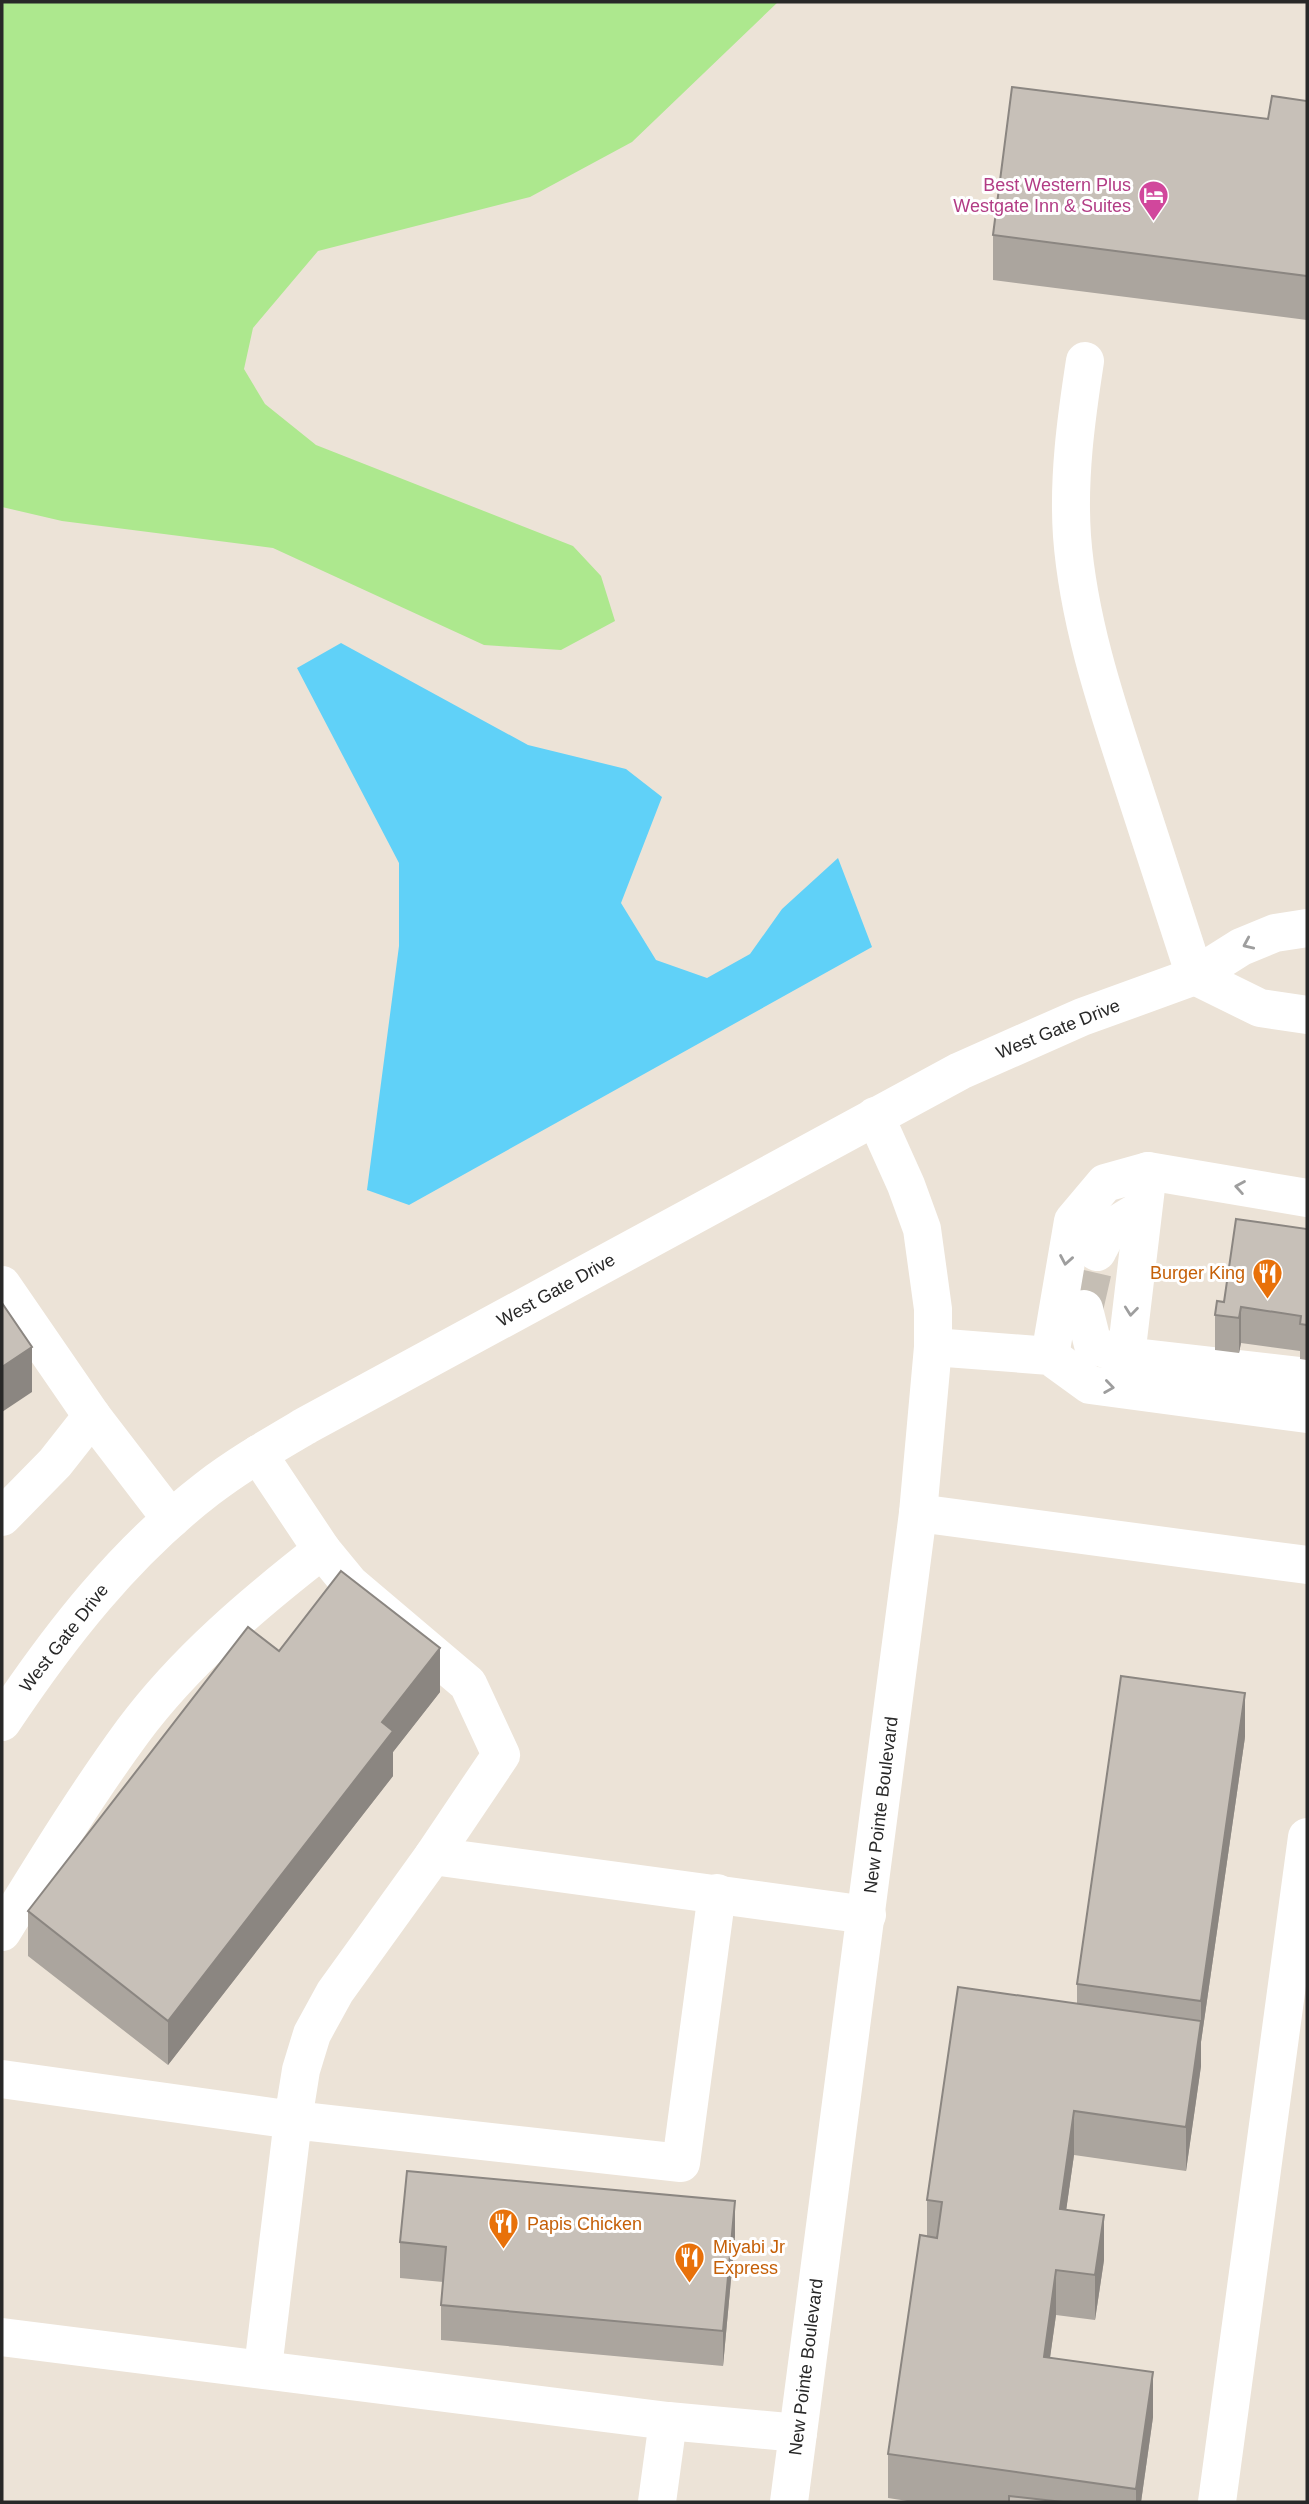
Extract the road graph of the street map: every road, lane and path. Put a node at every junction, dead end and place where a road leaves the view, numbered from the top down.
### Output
1 (1085, 361) dead end
2 (1307, 928) edge
3 (1195, 976) junction
4 (1307, 1015) edge
5 (875, 1116) junction
6 (1148, 1171) junction
7 (1307, 1198) edge
8 (1142, 1209) junction
9 (1097, 1252) tunnel mouth
10 (2, 1285) edge
11 (1084, 1309) tunnel mouth
12 (933, 1347) junction
13 (1050, 1356) junction
14 (1126, 1356) junction
15 (1307, 1377) edge
16 (1307, 1414) edge
17 (92, 1416) junction
18 (258, 1454) junction
19 (918, 1513) junction
20 (2, 1517) edge
21 (171, 1519) junction
22 (323, 1550) junction
23 (1307, 1565) edge
24 (2, 1722) edge
25 (1307, 1837) edge
26 (433, 1856) junction
27 (717, 1893) junction
28 (867, 1915) junction
29 (2, 1932) edge
30 (2, 2079) edge
31 (293, 2120) junction
32 (2, 2337) edge
33 (263, 2368) junction
34 (668, 2421) junction
35 (798, 2433) junction
36 (657, 2502) edge
37 (789, 2502) edge
38 (1217, 2502) edge

1 - 3 street
2 -> 3 street, West Gate Drive
3 - 4 street
3 - 5 street, West Gate Drive
5 - 12 street, New Pointe Boulevard
5 - 18 street, West Gate Drive
7 -> 6 street
6 - 8 street
6 -> 13 street
8 - 9 street
8 -> 14 street
10 - 17 street
11 - 14 street
12 - 13 street
12 - 19 street, New Pointe Boulevard
13 -> 16 street
14 - 15 street
17 - 20 street
17 - 21 street
18 - 21 street, West Gate Drive
18 - 22 street
19 - 23 street
19 - 28 street, New Pointe Boulevard
21 - 24 street, West Gate Drive
22 - 26 street
22 - 29 street
25 - 38 street
26 - 27 street
26 - 31 street
27 - 28 street
27 - 31 street
28 - 35 street, New Pointe Boulevard
30 - 31 street
31 - 33 street
32 - 33 street
33 - 34 street
34 - 35 street
34 - 36 street
35 - 37 street, New Pointe Boulevard

